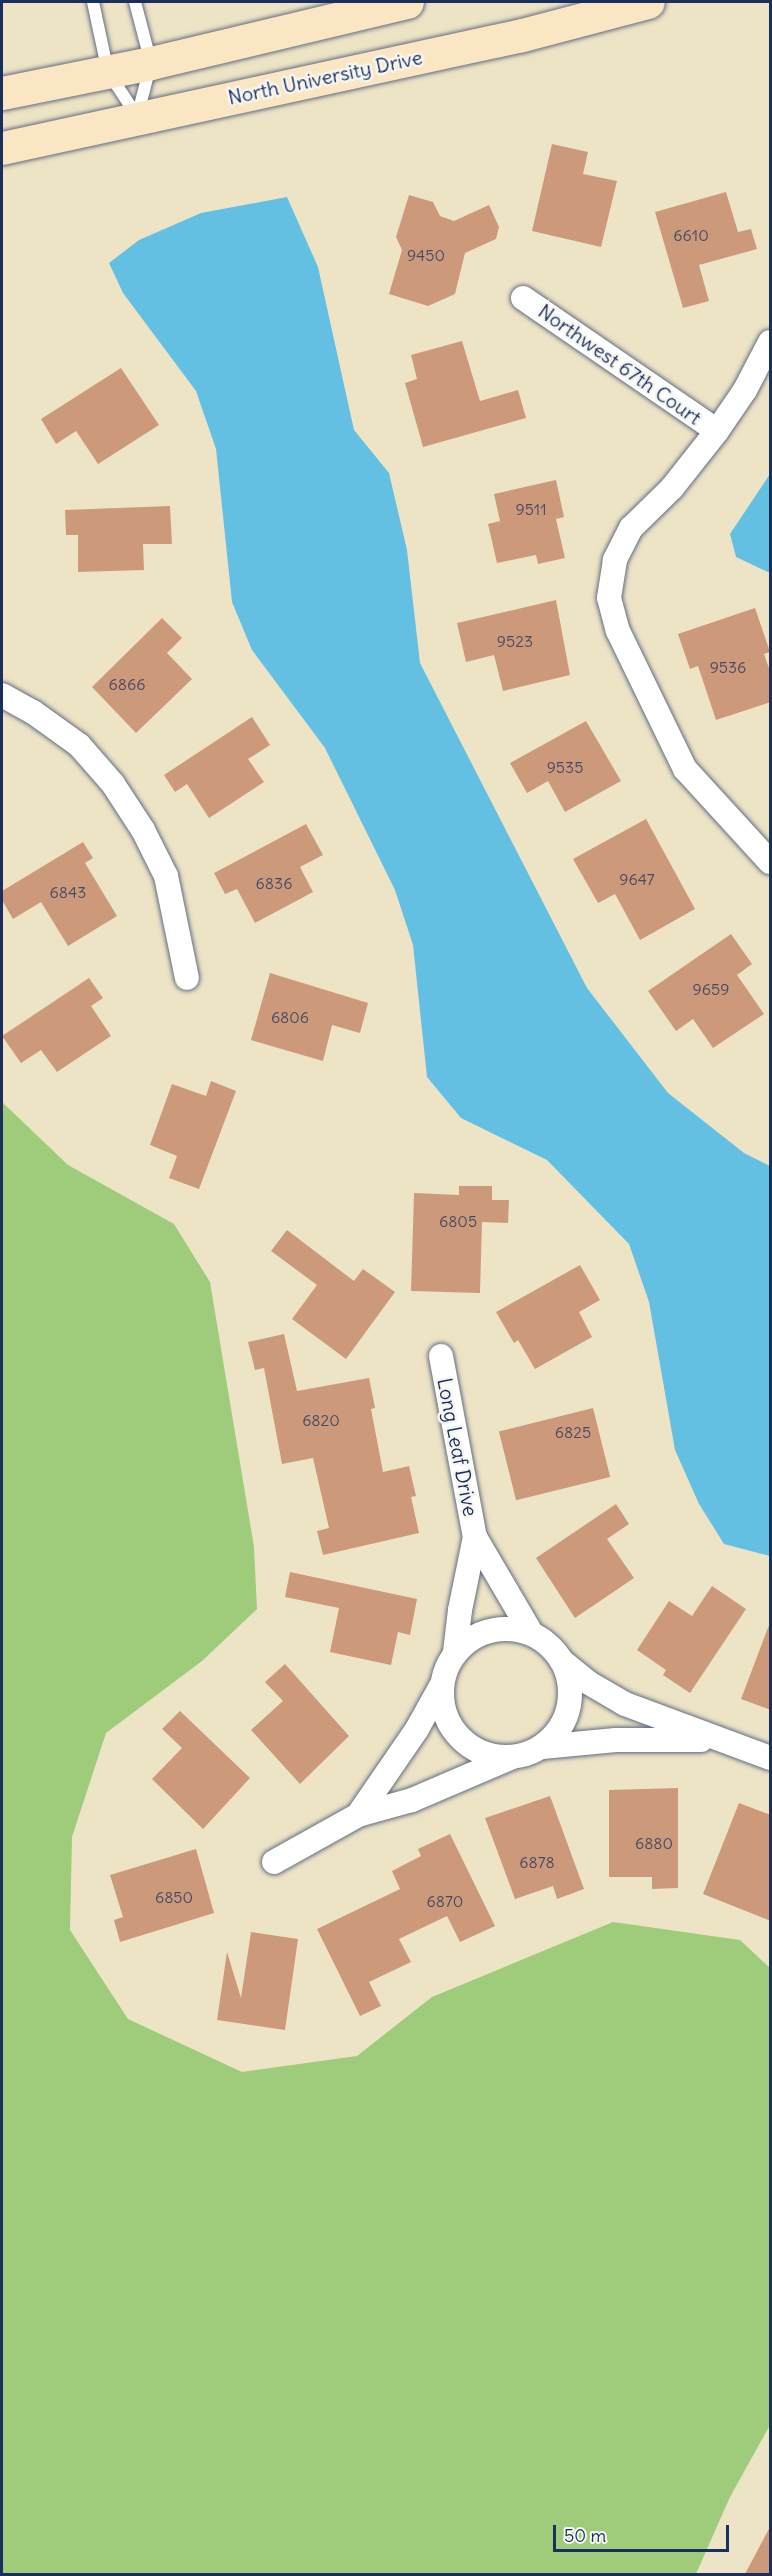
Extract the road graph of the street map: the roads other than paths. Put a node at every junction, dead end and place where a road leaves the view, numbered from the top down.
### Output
1 (93, 2) edge
2 (135, 2) edge
3 (407, 2) edge
4 (648, 2) edge
5 (151, 63) junction
6 (108, 72) junction
7 (2, 93) edge
8 (137, 117) junction
9 (2, 148) edge
10 (523, 298) dead end
11 (771, 342) edge
12 (717, 431) junction
13 (2, 695) edge
14 (771, 861) edge
15 (188, 978) dead end
16 (441, 1356) dead end
17 (475, 1537) junction
18 (532, 1634) junction
19 (455, 1652) junction
20 (563, 1662) junction
21 (441, 1686) junction
22 (716, 1739) junction
23 (542, 1747) junction
24 (510, 1758) junction
25 (771, 1758) edge
26 (358, 1815) junction
27 (274, 1862) dead end

1 - 6 lane
2 - 5 lane
3 - 5 main road
4 - 8 main road, North University Drive
5 - 6 main road
5 - 8 lane
6 - 7 main road
6 - 8 lane
8 - 9 main road, North University Drive
10 - 12 street, Northwest 67th Court
11 - 12 street
12 - 14 street
13 - 15 street
16 - 17 street, Long Leaf Drive
17 - 18 street, Long Leaf Drive
17 - 19 street, Long Leaf Drive
18 - 19 street
18 - 20 street
19 - 21 street
20 - 22 street
20 - 23 street
21 - 24 street
21 - 26 street
22 - 23 street
22 - 25 street
23 - 24 street
24 - 26 street
26 - 27 street

